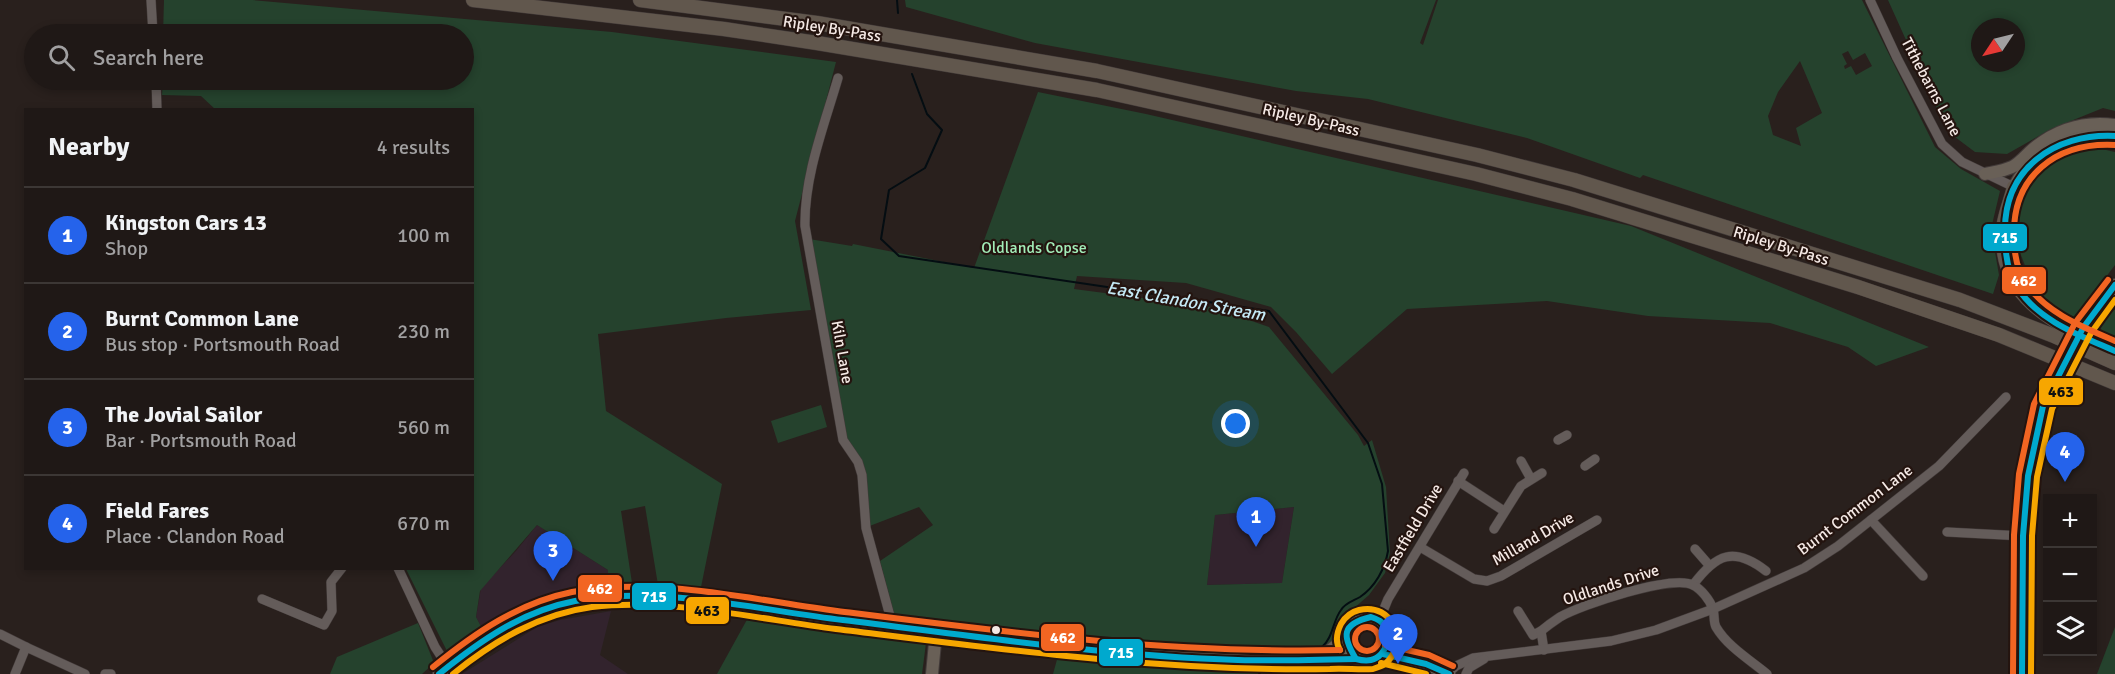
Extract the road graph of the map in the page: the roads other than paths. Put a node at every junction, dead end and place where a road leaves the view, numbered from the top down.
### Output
1 (151, 0) edge
2 (473, 0) edge
3 (640, 0) edge
4 (1870, 0) edge
5 (153, 24) edge
6 (838, 78) dead end
7 (156, 90) edge
8 (157, 108) edge
9 (2115, 125) edge
10 (2115, 136) edge
11 (1985, 174) junction
12 (2014, 187) junction
13 (2115, 285) edge
14 (2115, 351) edge
15 (2115, 363) edge
16 (2115, 383) edge
17 (2006, 397) dead end
18 (1567, 435) dead end
19 (1558, 440) dead end
20 (1595, 459) dead end
21 (1521, 461) dead end
22 (1585, 466) dead end
23 (1542, 472) dead end
24 (1531, 478) junction
25 (1504, 511) junction
26 (1597, 520) dead end
27 (1871, 520) junction
28 (1494, 529) dead end
29 (1947, 532) dead end
30 (2023, 536) junction
31 (1420, 547) junction
32 (1695, 549) dead end
33 (1709, 565) junction
34 (340, 570) edge
35 (399, 570) edge
36 (1766, 571) dead end
37 (1923, 576) dead end
38 (1693, 585) junction
39 (262, 599) dead end
40 (1713, 609) junction
41 (1518, 611) dead end
42 (1374, 620) junction
43 (892, 627) junction
44 (1541, 630) junction
45 (936, 632) junction
46 (0, 634) edge
47 (1388, 636) junction
48 (1346, 638) junction
49 (26, 647) junction
50 (1544, 650) junction
51 (1383, 654) junction
52 (1489, 657) junction
53 (1356, 659) junction
54 (1316, 660) junction
55 (1426, 664) junction
56 (443, 670) edge
57 (1764, 673) edge
58 (15, 674) edge
59 (85, 674) edge
60 (105, 674) edge
61 (111, 674) edge
62 (932, 674) edge
63 (1448, 674) edge
64 (1466, 674) edge
65 (2022, 674) edge

1 - 5 street
2 - 16 highway, Ripley By-Pass
3 - 15 highway, Ripley By-Pass
4 - 11 street, Tithebarns Lane
6 - 43 street, Kiln Lane
7 - 8 street
9 - 11 main road
10 - 12 main road
11 - 12 street, Tithebarns Lane
12 - 14 highway
13 - 30 main road, bridge
17 - 27 street, Burnt Common Lane
18 - 19 street
20 - 22 street
21 - 24 street
23 - 24 street
24 - 25 street
25 - 28 street
25 - 31 street, Eastfield Drive
26 - 31 street, Milland Drive
27 - 37 street
27 - 40 street, Burnt Common Lane
29 - 30 street
30 - 65 main road
31 - 42 street, Eastfield Drive
32 - 33 street
33 - 36 street
33 - 38 street
34 - 39 street
35 - 56 street
38 - 40 street
38 - 44 street, Oldlands Drive
40 - 50 street, Burnt Common Lane
40 - 57 street
41 - 44 street
42 - 47 main road
42 - 48 main road
43 - 45 main road
43 - 56 main road
44 - 50 street
45 - 54 main road
45 - 62 main road
46 - 49 street
47 - 51 main road
47 - 55 main road
48 - 53 main road
48 - 54 main road
49 - 58 street
49 - 59 street
50 - 52 street, Burnt Common Lane
51 - 53 main road
51 - 55 main road
52 - 63 street, Burnt Common Lane
52 - 64 street, Burnt Common Lane
53 - 54 main road
55 - 63 main road
60 - 61 street

